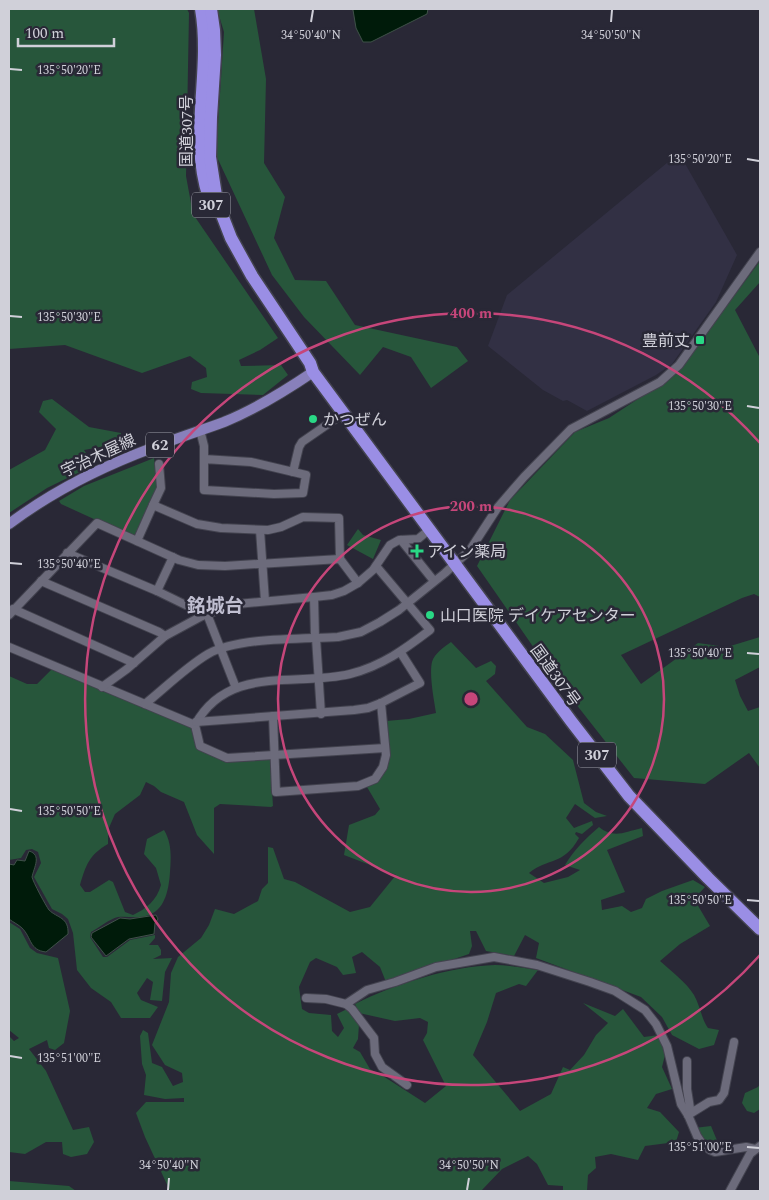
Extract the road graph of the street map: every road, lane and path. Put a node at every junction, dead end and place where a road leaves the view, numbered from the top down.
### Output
1 (200, 9) edge
2 (211, 9) edge
3 (760, 252) edge
4 (314, 372) junction
5 (344, 413) junction
6 (200, 430) junction
7 (204, 459) junction
8 (159, 464) dead end
9 (293, 472) junction
10 (153, 505) junction
11 (9, 524) edge
12 (430, 529) junction
13 (260, 530) junction
14 (401, 540) junction
15 (137, 541) junction
16 (68, 553) junction
17 (173, 557) junction
18 (340, 559) junction
19 (263, 564) junction
20 (456, 564) junction
21 (376, 566) junction
22 (41, 581) junction
23 (434, 581) junction
24 (358, 583) junction
25 (158, 591) junction
26 (314, 598) junction
27 (265, 601) junction
28 (408, 603) junction
29 (11, 612) edge
30 (204, 615) junction
31 (165, 636) junction
32 (315, 638) junction
33 (9, 647) edge
34 (220, 648) junction
35 (401, 653) junction
36 (134, 663) junction
37 (318, 678) junction
38 (102, 686) junction
39 (236, 688) junction
40 (381, 703) junction
41 (145, 704) junction
42 (321, 714) junction
43 (273, 716) junction
44 (196, 723) junction
45 (385, 748) junction
46 (275, 754) junction
47 (760, 928) edge
48 (306, 998) dead end
49 (346, 1004) junction
50 (734, 1042) dead end
51 (687, 1061) dead end
52 (408, 1085) dead end
53 (688, 1115) junction
54 (758, 1147) edge
55 (730, 1191) edge

1 - 4 highway, 国道307号 / 307
2 - 4 highway, 国道307号 / 307
3 - 20 street
4 - 5 highway, 国道307号 / 307
4 - 6 main road, 宇治木屋線 / 62
5 - 9 street
5 - 12 highway, 国道307号 / 307
6 - 7 street
6 - 11 main road, 宇治木屋線 / 62
7 - 9 street
7 - 9 street
8 - 10 street
10 - 13 street
10 - 15 street
12 - 14 street
12 - 20 highway, 国道307号 / 307
13 - 18 street
13 - 19 street
14 - 21 street
14 - 23 street
15 - 16 street
15 - 17 street
16 - 22 street
16 - 25 street
17 - 19 street
17 - 25 street
18 - 19 street
18 - 24 street
19 - 27 street
20 - 23 street
20 - 47 highway, 国道307号 / 307
21 - 24 street
21 - 28 street
22 - 29 street
22 - 31 street
23 - 28 street
24 - 26 street
25 - 30 street
26 - 27 street
26 - 32 street
27 - 30 street
28 - 32 street
28 - 35 street
29 - 36 street
30 - 31 street
30 - 34 street
31 - 36 street
32 - 34 street
32 - 37 street
33 - 38 street
34 - 39 street
34 - 41 street
35 - 37 street
35 - 40 street
36 - 38 street
37 - 39 street
37 - 42 street
38 - 41 street
39 - 44 street
40 - 42 street
40 - 45 street
41 - 44 street
42 - 43 street
43 - 44 street
43 - 46 street
44 - 46 street
45 - 46 street
45 - 46 street
48 - 49 street
49 - 52 street
49 - 53 street
50 - 53 street
51 - 53 street
53 - 54 street
54 - 55 street

